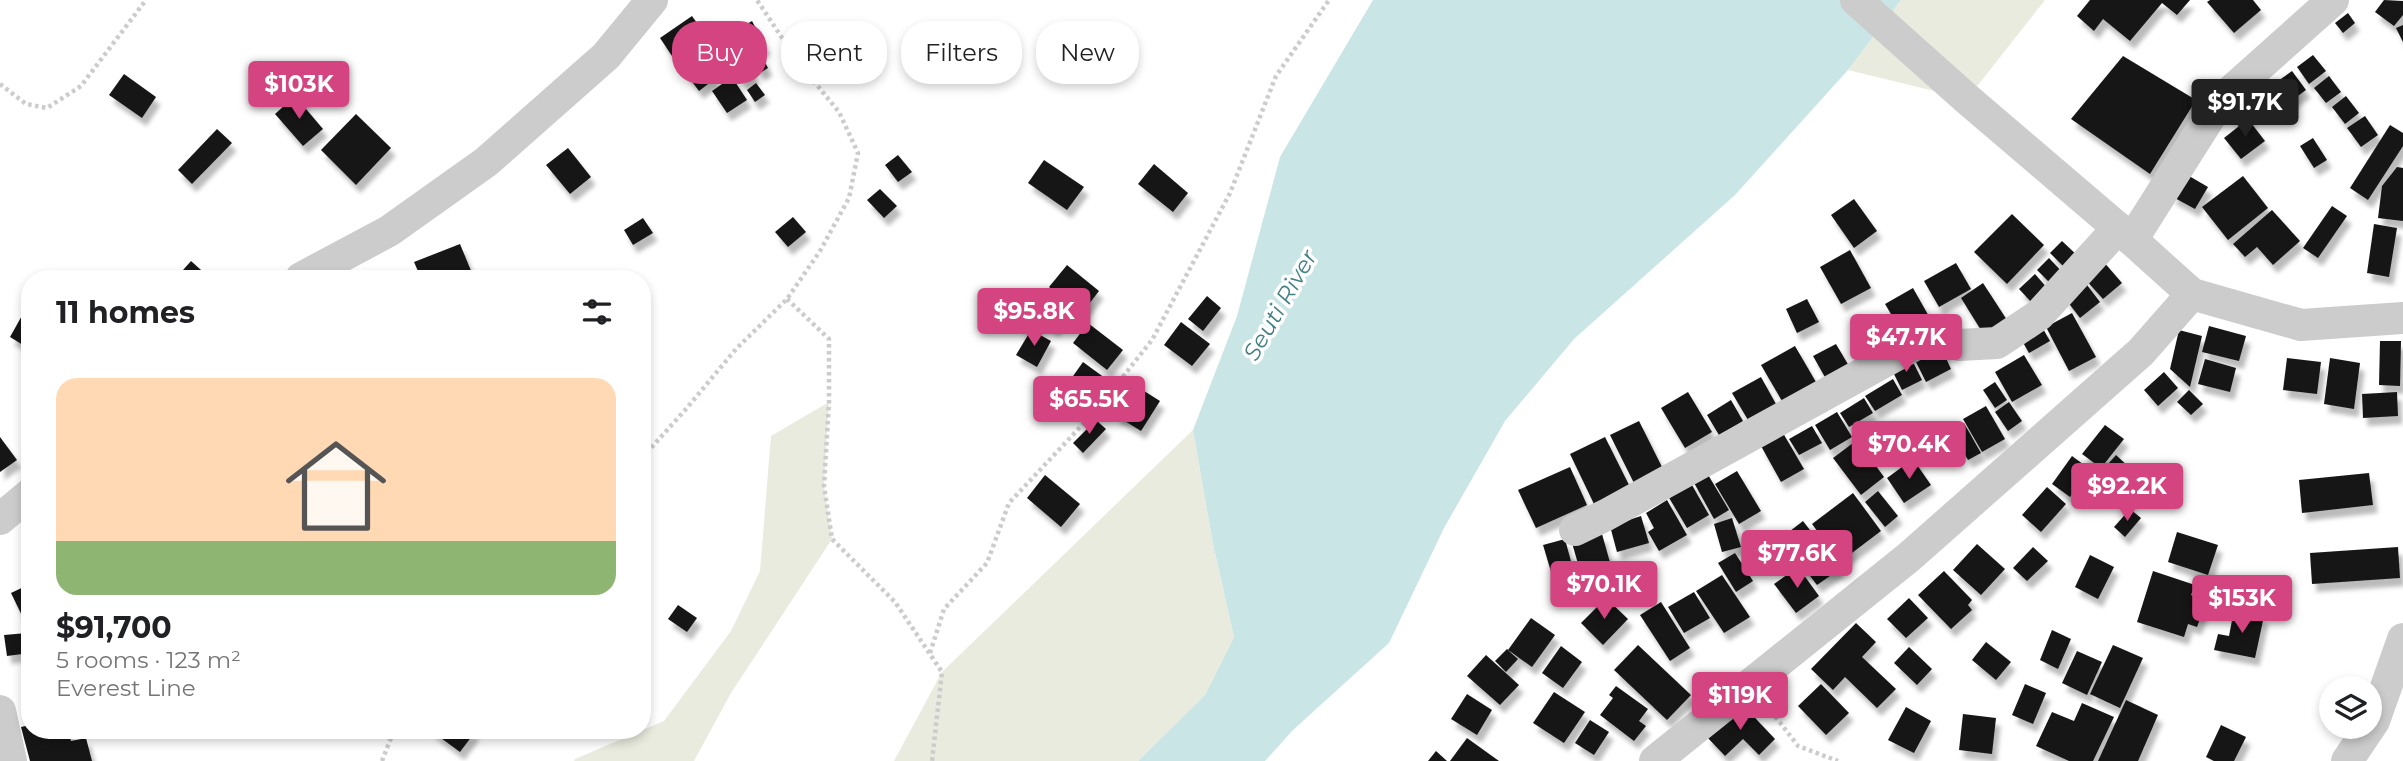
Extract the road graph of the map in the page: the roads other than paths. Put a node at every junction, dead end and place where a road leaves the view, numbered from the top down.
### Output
1 (652, 0) edge
2 (1856, 0) edge
3 (2333, 0) edge
4 (2125, 234) junction
5 (315, 270) edge
6 (2192, 294) junction
7 (2403, 318) edge
8 (21, 502) edge
9 (0, 519) edge
10 (1575, 530) dead end
11 (2403, 639) edge
12 (0, 711) edge
13 (11, 761) edge
14 (1654, 761) edge
15 (2347, 761) edge

1 - 5 street
2 - 4 street
3 - 4 street
4 - 6 street
4 - 10 street
6 - 7 street
6 - 14 street
8 - 9 street
11 - 15 street
12 - 13 street

